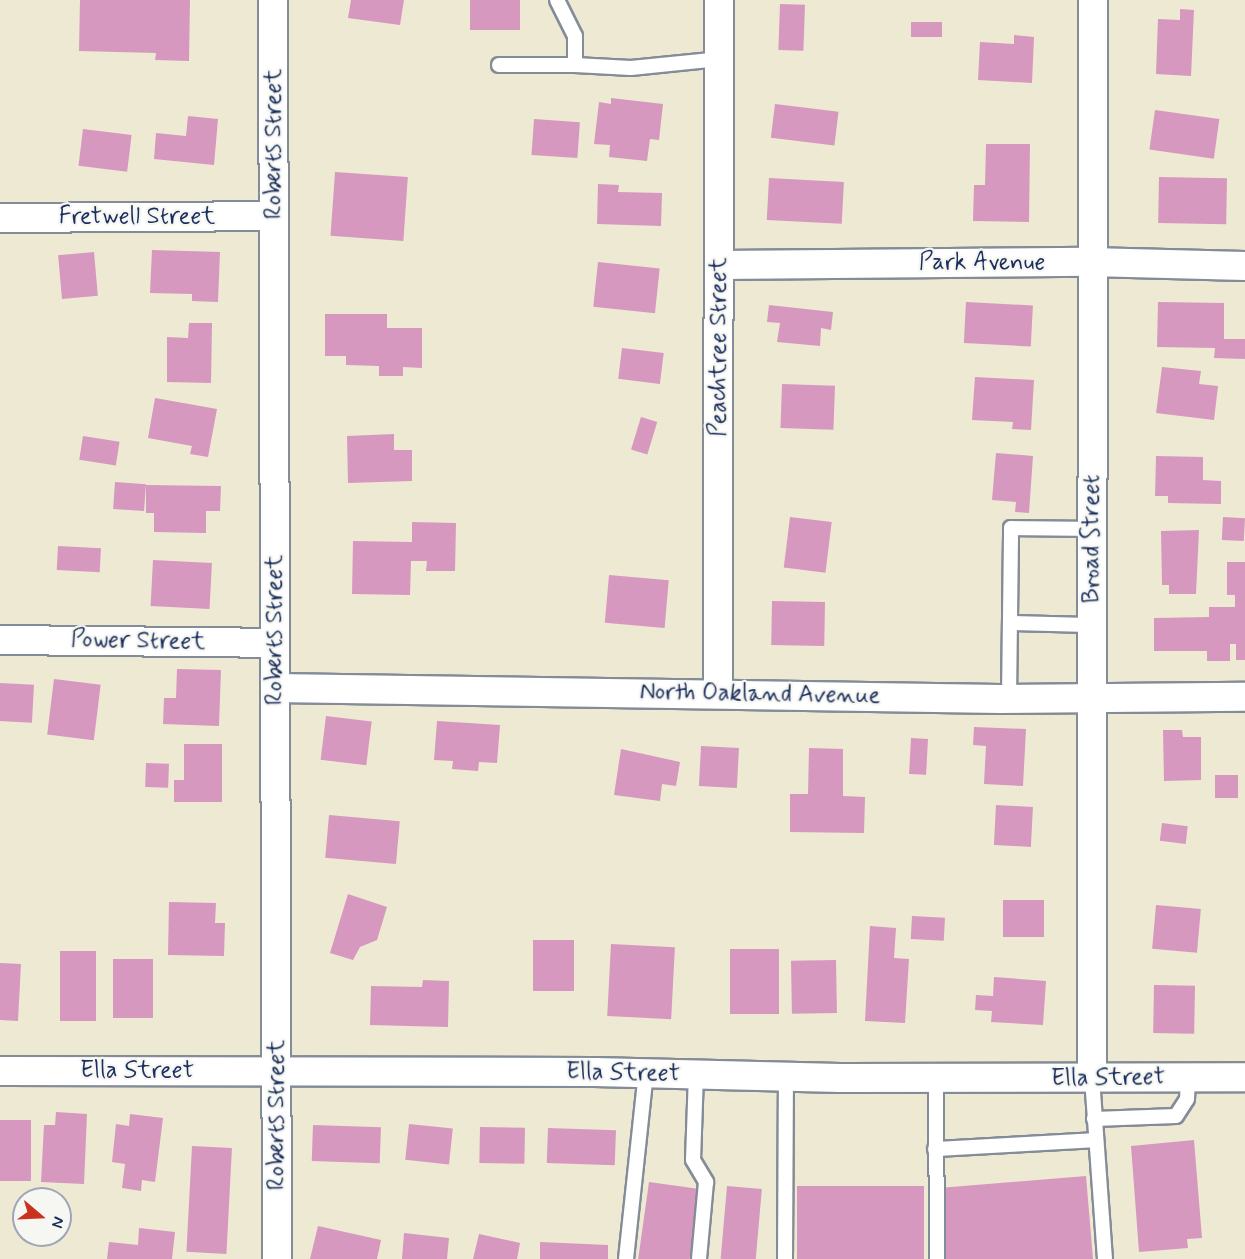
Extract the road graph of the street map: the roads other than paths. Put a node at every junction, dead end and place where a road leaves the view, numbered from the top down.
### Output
1 (273, 0) edge
2 (557, 0) edge
3 (719, 0) edge
4 (1093, 0) edge
5 (719, 59) junction
6 (499, 65) dead end
7 (575, 65) junction
8 (274, 216) junction
9 (0, 218) edge
10 (1090, 262) junction
11 (719, 265) junction
12 (1245, 266) edge
13 (1093, 529) junction
14 (1010, 623) junction
15 (1091, 625) junction
16 (0, 640) edge
17 (275, 643) junction
18 (276, 688) junction
19 (718, 693) junction
20 (1245, 697) edge
21 (1093, 698) junction
22 (1009, 699) junction
23 (0, 1071) edge
24 (277, 1071) junction
25 (646, 1073) junction
26 (696, 1074) junction
27 (786, 1077) junction
28 (1188, 1077) junction
29 (1245, 1077) edge
30 (936, 1078) junction
31 (1092, 1078) junction
32 (1095, 1119) junction
33 (1095, 1140) junction
34 (935, 1149) junction
35 (277, 1259) edge
36 (626, 1259) edge
37 (699, 1259) edge
38 (785, 1259) edge
39 (938, 1259) edge
40 (1105, 1259) edge

1 - 8 street, Roberts Street
2 - 7 lane
3 - 5 street, Peachtree Street
4 - 10 street, Broad Street
5 - 7 lane
5 - 11 street, Peachtree Street
6 - 7 lane
8 - 9 street, Fretwell Street
8 - 17 street, Roberts Street
10 - 11 street, Park Avenue
10 - 12 street, Park Avenue
10 - 13 street, Broad Street
11 - 19 street, Peachtree Street
13 - 14 lane
13 - 15 street, Broad Street
14 - 15 lane
14 - 22 lane
15 - 21 street, Broad Street
16 - 17 street, Power Street
17 - 18 street, Roberts Street
18 - 19 street, North Oakland Avenue
18 - 24 street, Roberts Street
19 - 22 street, North Oakland Avenue
20 - 21 street, North Oakland Avenue
21 - 22 street, North Oakland Avenue
21 - 31 street, Broad Street
23 - 24 street, Ella Street
24 - 25 street, Ella Street
24 - 35 street, Roberts Street
25 - 26 street, Ella Street
25 - 36 lane
26 - 27 street, Ella Street
26 - 37 lane
27 - 30 street, Ella Street
27 - 38 lane
28 - 29 street, Ella Street
28 - 31 street, Ella Street
28 - 32 lane
30 - 31 street, Ella Street
30 - 34 lane
31 - 32 lane
32 - 33 lane
33 - 34 lane
33 - 40 lane
34 - 39 lane

